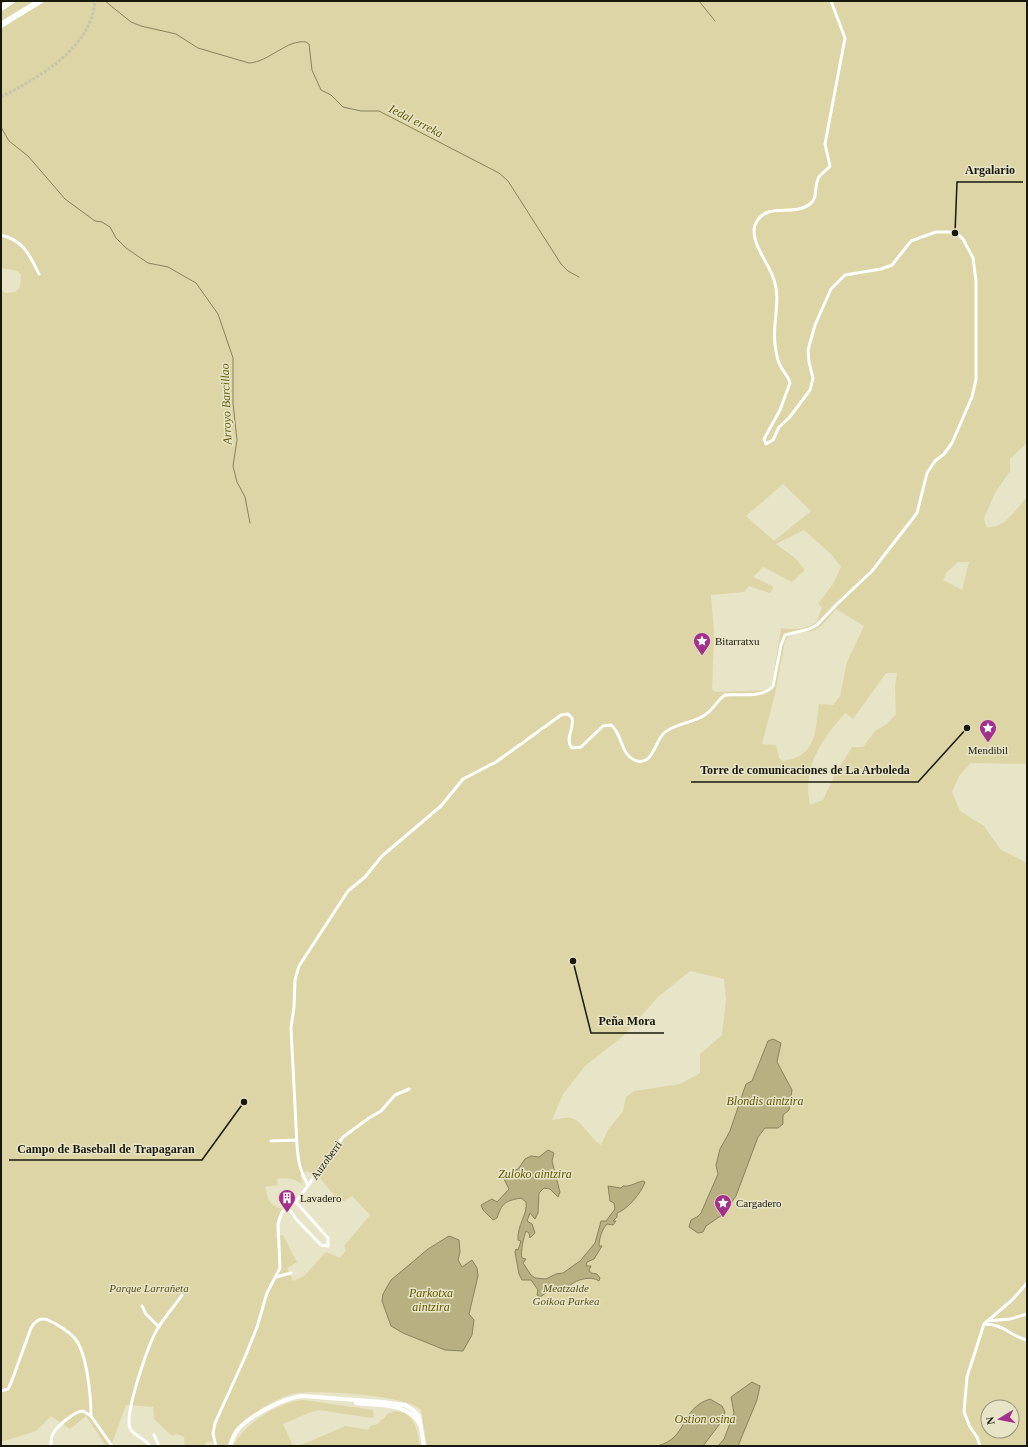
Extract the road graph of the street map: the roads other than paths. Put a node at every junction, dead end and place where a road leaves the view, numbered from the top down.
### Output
1 (40, 1) edge
2 (831, 1) edge
3 (11, 2) edge
4 (1, 8) edge
5 (1, 25) edge
6 (1, 235) edge
7 (39, 274) dead end
8 (409, 1089) dead end
9 (296, 1140) junction
10 (271, 1141) dead end
11 (308, 1185) junction
12 (295, 1201) junction
13 (287, 1206) junction
14 (291, 1273) dead end
15 (276, 1277) junction
16 (1027, 1282) edge
17 (182, 1295) dead end
18 (142, 1306) dead end
19 (1027, 1314) edge
20 (987, 1321) junction
21 (984, 1324) junction
22 (159, 1327) junction
23 (1027, 1340) edge
24 (1, 1391) edge
25 (91, 1416) junction
26 (154, 1435) dead end
27 (50, 1446) edge
28 (112, 1446) edge
29 (150, 1446) edge
30 (159, 1446) edge
31 (216, 1446) edge
32 (230, 1446) edge
33 (424, 1446) edge
34 (980, 1446) edge

1 - 5 highway
2 - 9 street
3 - 4 highway
6 - 7 street
8 - 11 street, Auzoberri
9 - 10 street
9 - 11 street
11 - 12 street, Auzoberri
12 - 13 street, Auzoberri
12 - 13 street
13 - 15 street
14 - 15 street
15 - 31 street
16 - 20 street
17 - 22 street
18 - 22 street
19 - 20 street
20 - 21 street
21 - 23 street
21 - 34 street
22 - 29 street
24 - 25 street
25 - 27 street
25 - 28 street
26 - 30 street
32 - 33 street

